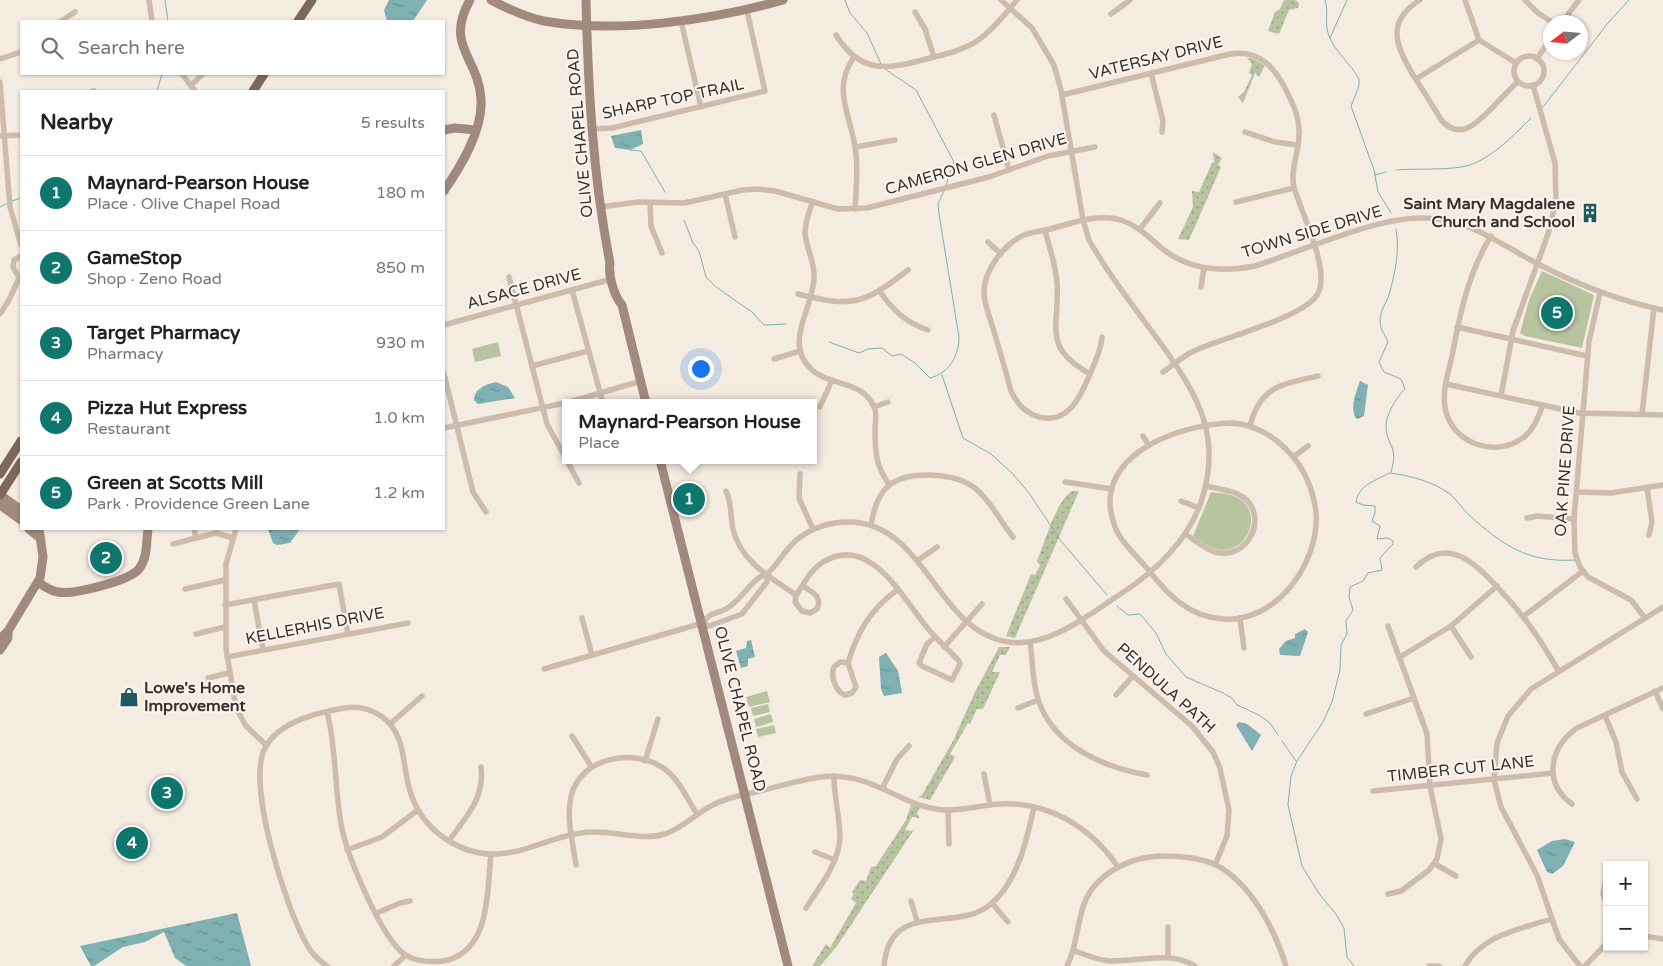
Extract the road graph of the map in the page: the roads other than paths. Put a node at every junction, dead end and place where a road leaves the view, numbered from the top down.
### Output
1 (149, 0) edge
2 (312, 0) edge
3 (470, 0) edge
4 (491, 0) edge
5 (586, 0) edge
6 (783, 0) edge
7 (1001, 0) edge
8 (1017, 0) edge
9 (1130, 0) edge
10 (1420, 0) edge
11 (1465, 0) edge
12 (1525, 0) edge
13 (1579, 0) edge
14 (1010, 8) junction
15 (747, 11) junction
16 (75, 12) dead end
17 (915, 12) dead end
18 (1111, 14) dead end
19 (1567, 15) edge
20 (1543, 16) edge
21 (63, 20) edge
22 (152, 20) edge
23 (299, 20) edge
24 (681, 21) junction
25 (587, 26) junction
26 (836, 35) dead end
27 (1479, 40) junction
28 (1543, 49) edge
29 (20, 52) edge
30 (854, 57) junction
31 (934, 57) junction
32 (1537, 58) junction
33 (0, 59) edge
34 (1516, 63) junction
35 (1151, 73) junction
36 (183, 75) edge
37 (202, 75) edge
38 (263, 75) edge
39 (1416, 79) junction
40 (1518, 81) junction
41 (0, 82) edge
42 (191, 84) junction
43 (1533, 85) junction
44 (194, 90) edge
45 (254, 90) edge
46 (1062, 95) junction
47 (701, 107) junction
48 (994, 115) dead end
49 (593, 129) junction
50 (445, 130) edge
51 (475, 130) junction
52 (1162, 132) dead end
53 (1245, 132) dead end
54 (20, 135) edge
55 (3, 136) edge
56 (895, 140) dead end
57 (1298, 146) junction
58 (855, 147) junction
59 (1095, 147) dead end
60 (1071, 151) junction
61 (1009, 170) junction
62 (1294, 188) junction
63 (445, 189) edge
64 (725, 194) junction
65 (650, 202) junction
66 (1236, 202) dead end
67 (812, 203) junction
68 (1160, 203) dead end
69 (600, 208) junction
70 (855, 209) junction
71 (1083, 220) junction
72 (1045, 230) junction
73 (1140, 230) junction
74 (735, 236) dead end
75 (1491, 236) junction
76 (20, 242) edge
77 (988, 242) dead end
78 (1314, 246) junction
79 (662, 253) dead end
80 (1001, 254) junction
81 (20, 257) edge
82 (610, 263) junction
83 (1538, 264) junction
84 (1204, 268) junction
85 (908, 270) dead end
86 (509, 276) dead end
87 (612, 279) junction
88 (1200, 287) dead end
89 (572, 290) junction
90 (880, 292) junction
91 (1600, 293) junction
92 (798, 294) dead end
93 (810, 296) junction
94 (516, 305) junction
95 (622, 305) junction
96 (1654, 308) junction
97 (1663, 310) edge
98 (0, 314) edge
99 (445, 325) edge
100 (1457, 327) junction
101 (928, 330) dead end
102 (1102, 337) dead end
103 (1511, 338) junction
104 (800, 351) junction
105 (588, 352) junction
106 (1587, 356) junction
107 (774, 358) dead end
108 (1175, 364) junction
109 (532, 366) junction
110 (1162, 372) dead end
111 (1090, 374) junction
112 (1318, 376) dead end
113 (445, 378) edge
114 (832, 380) junction
115 (641, 381) junction
116 (1446, 384) junction
117 (600, 392) junction
118 (1501, 396) junction
119 (578, 399) edge
120 (602, 399) edge
121 (645, 399) edge
122 (888, 402) dead end
123 (562, 404) edge
124 (1543, 405) junction
125 (820, 407) dead end
126 (874, 407) junction
127 (543, 409) junction
128 (1583, 414) junction
129 (1642, 414) junction
130 (1663, 415) edge
131 (456, 425) junction
132 (1250, 426) junction
133 (1206, 427) junction
134 (445, 428) edge
135 (1144, 436) dead end
136 (20, 443) edge
137 (1148, 444) junction
138 (1308, 446) dead end
139 (562, 453) edge
140 (1293, 457) junction
141 (20, 464) edge
142 (568, 464) edge
143 (661, 464) edge
144 (0, 474) edge
145 (800, 474) dead end
146 (1065, 482) dead end
147 (579, 483) dead end
148 (889, 484) junction
149 (1663, 484) edge
150 (1206, 486) junction
151 (1647, 488) junction
152 (1112, 489) junction
153 (726, 491) dead end
154 (1577, 492) junction
155 (0, 495) edge
156 (1181, 501) dead end
157 (0, 505) edge
158 (1199, 508) junction
159 (20, 509) edge
160 (486, 512) dead end
161 (1527, 518) dead end
162 (20, 519) edge
163 (1574, 519) junction
164 (871, 525) junction
165 (148, 530) edge
166 (194, 530) edge
167 (236, 530) edge
168 (812, 530) junction
169 (39, 534) edge
170 (1185, 534) junction
171 (1649, 535) dead end
172 (1013, 537) dead end
173 (196, 538) junction
174 (233, 538) junction
175 (173, 544) dead end
176 (937, 547) dead end
177 (918, 561) junction
178 (1416, 567) dead end
179 (1582, 571) junction
180 (1150, 572) junction
181 (767, 575) junction
182 (225, 580) junction
183 (38, 582) junction
184 (803, 586) junction
185 (1497, 586) junction
186 (185, 589) dead end
187 (897, 590) junction
188 (796, 595) junction
189 (1066, 599) dead end
190 (254, 600) junction
191 (225, 604) junction
192 (982, 604) dead end
193 (1663, 607) edge
194 (1524, 616) junction
195 (582, 618) dead end
196 (1646, 618) junction
197 (1081, 619) junction
198 (1240, 619) junction
199 (967, 622) junction
200 (408, 623) dead end
201 (703, 623) junction
202 (1388, 626) dead end
203 (1451, 626) junction
204 (225, 627) junction
205 (8, 631) junction
206 (196, 634) dead end
207 (348, 634) junction
208 (935, 637) junction
209 (0, 639) edge
210 (1030, 642) junction
211 (944, 647) junction
212 (1244, 648) dead end
213 (0, 650) edge
214 (263, 650) junction
215 (592, 656) junction
216 (1470, 656) dead end
217 (227, 657) junction
218 (1400, 657) junction
219 (848, 663) junction
220 (544, 669) dead end
221 (1558, 670) junction
222 (230, 673) junction
223 (1133, 676) junction
224 (208, 678) dead end
225 (1663, 688) edge
226 (1655, 692) junction
227 (1116, 695) dead end
228 (422, 696) dead end
229 (1414, 698) junction
230 (1038, 700) junction
231 (1018, 708) dead end
232 (1663, 709) edge
233 (327, 712) junction
234 (1366, 714) dead end
235 (1605, 716) junction
236 (658, 719) dead end
237 (390, 724) junction
238 (572, 736) dead end
239 (266, 745) junction
240 (909, 746) dead end
241 (645, 761) junction
242 (591, 766) junction
243 (481, 767) dead end
244 (984, 774) dead end
245 (1553, 774) junction
246 (1147, 775) dead end
247 (834, 776) junction
248 (1494, 780) junction
249 (1430, 786) junction
250 (884, 787) junction
251 (1373, 791) dead end
252 (745, 795) junction
253 (1637, 799) dead end
254 (1572, 804) dead end
255 (990, 805) junction
256 (1034, 807) junction
257 (418, 810) junction
258 (948, 810) junction
259 (698, 814) junction
260 (572, 834) junction
261 (449, 841) junction
262 (948, 844) dead end
263 (347, 850) junction
264 (815, 852) dead end
265 (491, 854) junction
266 (835, 860) junction
267 (576, 864) dead end
268 (1435, 864) junction
269 (1215, 865) junction
270 (1118, 867) junction
271 (1456, 876) dead end
272 (1388, 894) dead end
273 (410, 901) dead end
274 (911, 901) dead end
275 (992, 903) junction
276 (806, 908) dead end
277 (377, 913) junction
278 (1551, 919) junction
279 (917, 921) junction
280 (1008, 922) dead end
281 (1168, 927) dead end
282 (1648, 936) edge
283 (1663, 938) edge
284 (1603, 947) edge
285 (1075, 951) junction
286 (406, 955) junction
287 (1168, 957) junction
288 (450, 959) junction
289 (326, 966) edge
290 (394, 966) edge
291 (452, 966) edge
292 (788, 966) edge
293 (884, 966) edge
294 (1067, 966) edge
295 (1195, 966) edge
296 (1286, 966) edge
297 (1429, 966) edge
298 (1438, 966) edge
299 (1466, 966) edge
300 (1580, 966) edge
301 (1586, 966) edge

1 - 22 street
2 - 23 main road
3 - 51 main road
4 - 25 main road
5 - 25 main road, OLIVE CHAPEL ROAD
6 - 15 main road
7 - 14 street
8 - 14 street
9 - 18 street
10 - 39 street
11 - 27 street
12 - 20 street
13 - 19 street
14 - 31 street
14 - 46 street
15 - 24 main road
15 - 47 street, SHARP TOP TRAIL
16 - 21 street
17 - 31 street
24 - 25 main road
24 - 47 street
25 - 49 main road, OLIVE CHAPEL ROAD
26 - 30 street
27 - 34 street
27 - 39 street
28 - 32 street
29 - 33 street
30 - 31 street
30 - 58 street
32 - 34 street
32 - 43 street
34 - 40 street
35 - 46 street, VATERSAY DRIVE
35 - 52 street
35 - 57 street, VATERSAY DRIVE
36 - 42 street
37 - 42 street
38 - 45 main road
39 - 40 street
40 - 43 street
41 - 55 street
42 - 44 street
43 - 83 street
46 - 60 street
47 - 49 street, SHARP TOP TRAIL
48 - 61 street
49 - 69 main road, OLIVE CHAPEL ROAD
50 - 51 main road
51 - 63 main road
53 - 57 street
54 - 55 street
55 - 76 street
56 - 58 street
57 - 62 street, VATERSAY DRIVE
58 - 70 street
59 - 60 street, CAMERON GLEN DRIVE
60 - 61 street, CAMERON GLEN DRIVE
60 - 71 street
61 - 70 street, CAMERON GLEN DRIVE
62 - 66 street
62 - 78 street, VATERSAY DRIVE
64 - 65 street, CAMERON GLEN DRIVE
64 - 67 street, CAMERON GLEN DRIVE
64 - 74 street
65 - 69 street, CAMERON GLEN DRIVE
65 - 79 street
67 - 70 street, CAMERON GLEN DRIVE
67 - 93 street
68 - 73 street
69 - 82 main road, OLIVE CHAPEL ROAD
71 - 72 street, TOWN SIDE DRIVE
71 - 73 street, TOWN SIDE DRIVE
71 - 108 street
72 - 80 street, TOWN SIDE DRIVE
72 - 111 street
73 - 84 street, TOWN SIDE DRIVE
75 - 78 street, TOWN SIDE DRIVE
75 - 83 street, TOWN SIDE DRIVE
75 - 100 street
77 - 80 street
78 - 84 street, TOWN SIDE DRIVE
78 - 108 street, VATERSAY DRIVE
80 - 111 street
81 - 98 street
82 - 87 main road, OLIVE CHAPEL ROAD
82 - 95 main road, OLIVE CHAPEL ROAD
83 - 91 street, TOWN SIDE DRIVE
83 - 103 street
84 - 88 street
85 - 90 street
86 - 94 street
87 - 89 street, ALSACE DRIVE
87 - 95 main road, OLIVE CHAPEL ROAD
89 - 94 street, ALSACE DRIVE
89 - 105 street
90 - 93 street
90 - 101 street
91 - 96 street, TOWN SIDE DRIVE
91 - 106 street, OAK PINE DRIVE
92 - 93 street
93 - 104 street
94 - 99 street, ALSACE DRIVE
94 - 109 street
95 - 115 main road, OLIVE CHAPEL ROAD
96 - 97 street, TOWN SIDE DRIVE
96 - 129 street
100 - 103 street
100 - 116 street
102 - 111 street
103 - 106 street
103 - 118 street
104 - 107 street
104 - 114 street
105 - 109 street
105 - 117 street
106 - 128 street, OAK PINE DRIVE
108 - 110 street, VATERSAY DRIVE
108 - 133 street
109 - 127 street
112 - 132 street
113 - 131 street
114 - 125 street
114 - 126 street
115 - 117 street
115 - 121 main road, OLIVE CHAPEL ROAD
116 - 118 street
116 - 124 street
117 - 119 street
117 - 120 street
118 - 124 street
122 - 126 street
123 - 127 street
124 - 128 street
126 - 148 street
127 - 131 street
127 - 139 street
128 - 129 street
128 - 154 street, OAK PINE DRIVE
129 - 130 street
131 - 134 street
131 - 160 street
132 - 133 street
132 - 140 street
133 - 137 street
133 - 150 street
135 - 137 street
136 - 144 main road
137 - 152 street
138 - 140 street
140 - 198 street
141 - 155 main road
142 - 147 street
143 - 201 main road, OLIVE CHAPEL ROAD
145 - 168 street
146 - 152 street
148 - 164 street
148 - 172 street
149 - 151 street
150 - 158 street
150 - 170 street
151 - 154 street
151 - 171 street
152 - 180 street
153 - 181 street
154 - 163 street, OAK PINE DRIVE
155 - 159 main road
156 - 158 street
157 - 162 main road
158 - 170 street
161 - 163 street
163 - 179 street, OAK PINE DRIVE
164 - 168 street
164 - 177 street
165 - 183 main road
166 - 173 street
167 - 174 street
168 - 181 street
169 - 183 main road
170 - 180 street
173 - 174 street
173 - 175 street
174 - 182 street
176 - 177 street
177 - 199 street
178 - 185 street
179 - 194 street
179 - 196 street
180 - 197 street
180 - 198 street
181 - 188 street
181 - 201 street
181 - 201 street
182 - 186 street
182 - 191 street
183 - 205 main road
184 - 187 street
184 - 188 street
184 - 188 street
185 - 194 street
185 - 203 street
187 - 208 street
187 - 219 street
189 - 197 street, PENDULA PATH
190 - 191 street
190 - 207 street
190 - 214 street
191 - 204 street
192 - 199 street
193 - 196 street
194 - 221 street
195 - 215 street
196 - 221 street
197 - 210 street
197 - 223 street, PENDULA PATH
198 - 212 street
199 - 210 street
199 - 211 street
200 - 207 street, KELLERHIS DRIVE
201 - 215 street
201 - 252 main road, OLIVE CHAPEL ROAD
202 - 218 street
203 - 216 street
203 - 218 street
204 - 206 street
204 - 217 street
205 - 209 main road
205 - 213 main road
207 - 214 street, KELLERHIS DRIVE
208 - 211 street
208 - 211 street
210 - 230 street
214 - 217 street, KELLERHIS DRIVE
215 - 220 street
217 - 222 street
218 - 229 street
219 - 219 street
221 - 248 street
222 - 224 street
222 - 239 street
223 - 227 street
223 - 269 street, PENDULA PATH
225 - 226 street
226 - 232 street
226 - 235 street
228 - 237 street
229 - 234 street
229 - 249 street
230 - 231 street
230 - 246 street
233 - 237 street
233 - 239 street
233 - 263 street
235 - 245 street
235 - 253 street
236 - 241 street
237 - 257 street
238 - 242 street
239 - 289 street
240 - 250 street
241 - 242 street
241 - 259 street
242 - 260 street
243 - 261 street
244 - 255 street
245 - 248 street, TIMBER CUT LANE
245 - 254 street
247 - 250 street
247 - 252 street
247 - 266 street
248 - 249 street, TIMBER CUT LANE
248 - 278 street
249 - 251 street, TIMBER CUT LANE
249 - 268 street
250 - 258 street
252 - 259 street
252 - 292 main road, OLIVE CHAPEL ROAD
255 - 256 street
255 - 258 street
256 - 270 street
256 - 275 street
257 - 261 street
257 - 263 street
258 - 262 street
259 - 260 street
260 - 265 street
260 - 267 street
261 - 265 street
263 - 277 street
264 - 266 street
265 - 288 street
266 - 276 street
268 - 271 street
268 - 272 street
269 - 270 street
269 - 296 street
270 - 285 street
273 - 277 street
274 - 279 street
275 - 279 street
275 - 280 street
277 - 286 street
278 - 299 street
278 - 300 street
279 - 293 street
281 - 287 street
282 - 283 street
284 - 301 street
285 - 287 street
285 - 294 street
286 - 288 street
286 - 290 street
287 - 295 street
288 - 291 street
297 - 298 street

